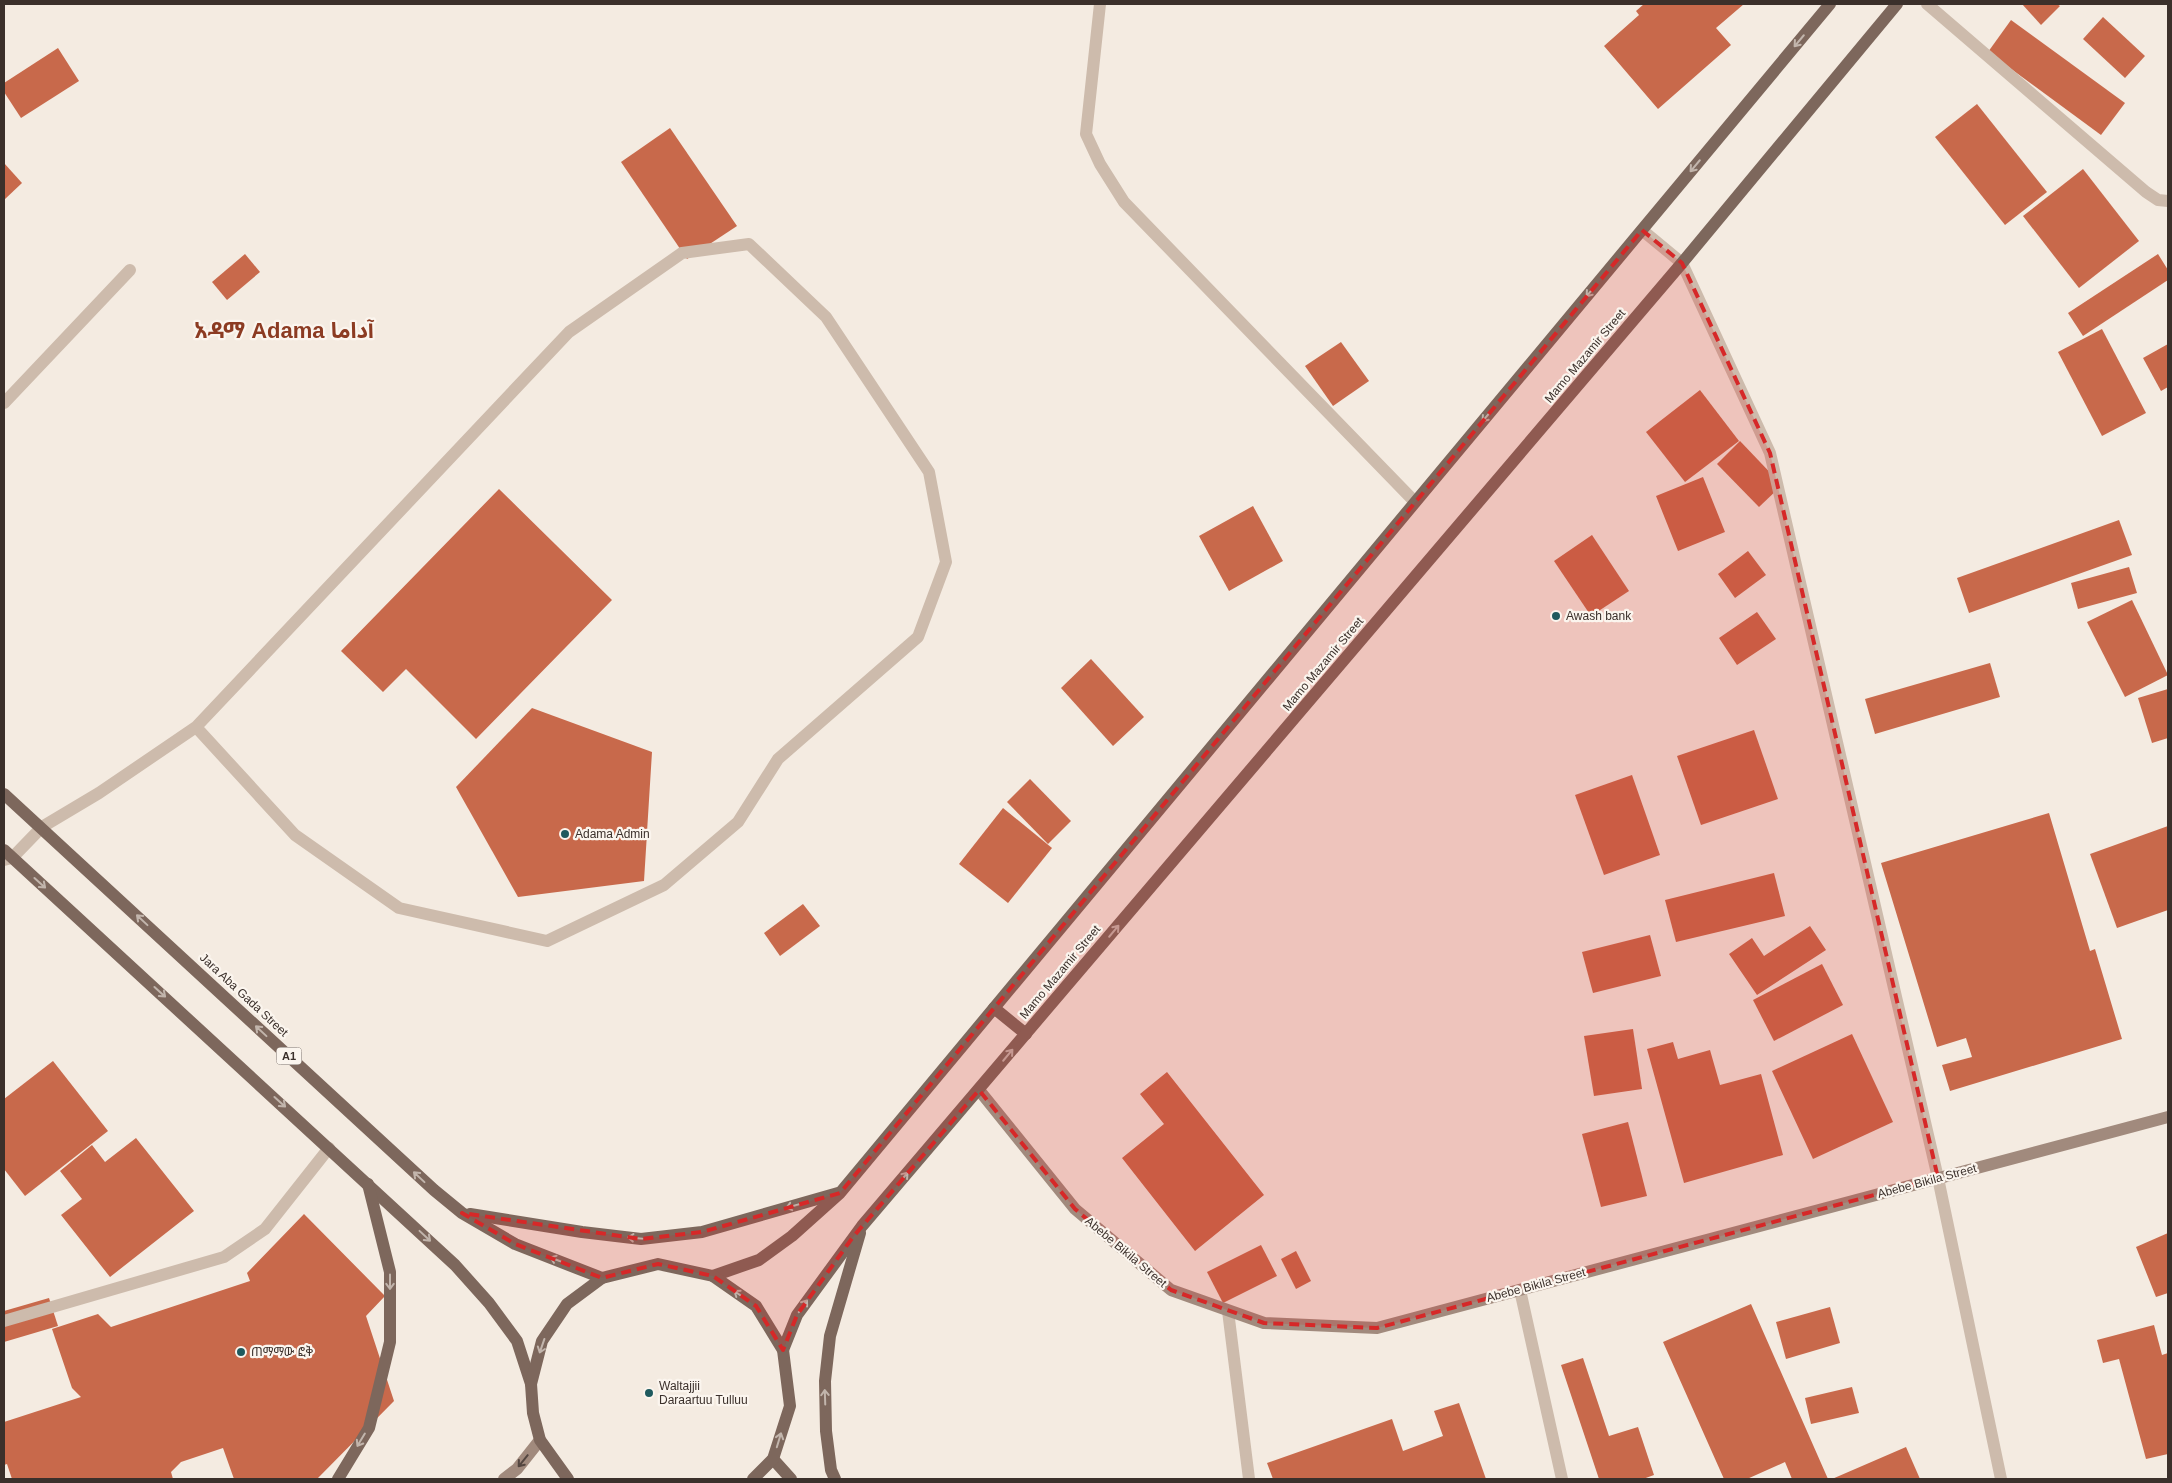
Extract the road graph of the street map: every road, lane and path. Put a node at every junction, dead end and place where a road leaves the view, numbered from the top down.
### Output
1 (1100, 4) edge
2 (1830, 4) edge
3 (1897, 4) edge
4 (1926, 4) edge
5 (2168, 201) edge
6 (1642, 230) junction
7 (1682, 263) junction
8 (130, 270) dead end
9 (4, 403) edge
10 (1415, 502) junction
11 (196, 727) junction
12 (4, 794) edge
13 (42, 827) junction
14 (7, 856) edge
15 (994, 1008) junction
16 (1026, 1034) junction
17 (979, 1090) junction
18 (2168, 1116) edge
19 (329, 1148) junction
20 (1938, 1178) junction
21 (368, 1184) junction
22 (840, 1193) junction
23 (462, 1213) junction
24 (862, 1226) junction
25 (713, 1276) junction
26 (602, 1278) junction
27 (1520, 1290) junction
28 (1228, 1311) junction
29 (4, 1321) edge
30 (783, 1350) junction
31 (532, 1384) junction
32 (540, 1440) junction
33 (774, 1459) junction
34 (338, 1479) edge
35 (504, 1479) edge
36 (568, 1479) edge
37 (753, 1479) edge
38 (791, 1479) edge
39 (835, 1479) edge
40 (1249, 1479) edge
41 (1562, 1479) edge
42 (2001, 1479) edge

1 - 10 street
2 -> 6 main road
3 - 7 main road, Mamo Mazamir Street
4 - 5 street
6 - 7 street
6 -> 10 main road
16 -> 7 main road, Mamo Mazamir Street
7 - 20 street
8 - 9 street
10 - 15 main road
11 - 11 street
11 - 13 street
12 - 13 main road, Jara Aba Gada Street / A1
13 - 14 street
23 -> 13 main road, Jara Aba Gada Street / A1
14 -> 19 main road
15 - 16 main road
15 - 22 main road
17 -> 16 main road, Mamo Mazamir Street
24 -> 17 main road, Mamo Mazamir Street
17 - 28 main road, Abebe Bikila Street
18 - 20 main road, Abebe Bikila Street
19 - 21 main road
19 - 29 street
20 - 27 main road, Abebe Bikila Street
20 - 42 street
21 -> 31 main road
21 -> 34 main road
22 -> 23 main road
22 - 25 main road
26 -> 23 main road, Jara Aba Gada Street / A1
30 -> 24 main road, Mamo Mazamir Street
39 -> 24 main road
25 - 26 main road
30 -> 25 main road
26 -> 31 main road
27 - 28 main road, Abebe Bikila Street
27 - 41 street
28 - 40 street
33 -> 30 main road
31 - 32 main road
32 -> 35 main road
32 - 36 main road
33 - 37 main road
33 - 38 main road

